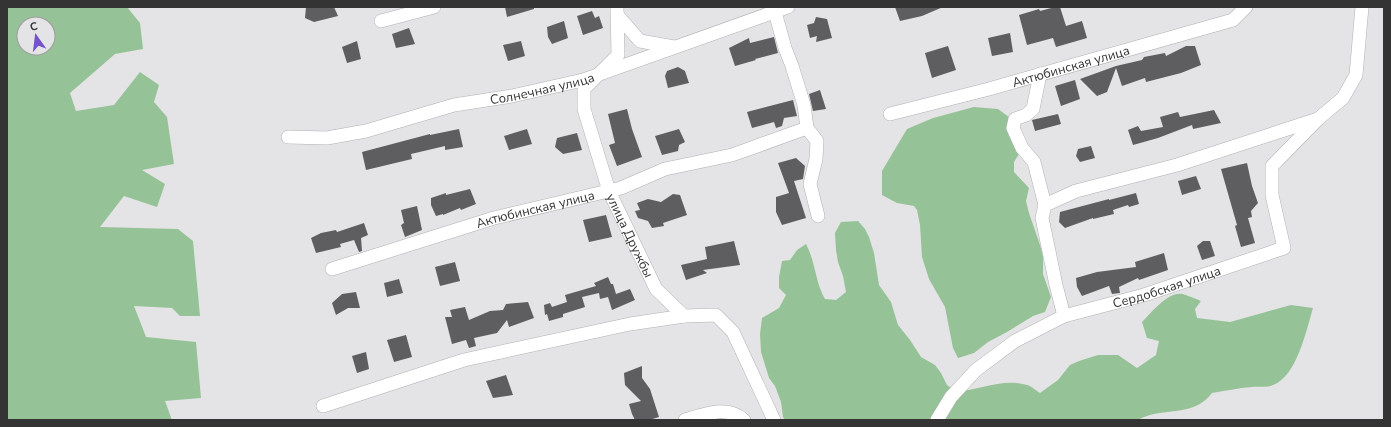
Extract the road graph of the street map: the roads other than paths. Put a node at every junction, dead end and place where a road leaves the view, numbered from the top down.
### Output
1 (434, 7) edge
2 (788, 7) edge
3 (1246, 7) edge
4 (1362, 7) edge
5 (617, 12) edge
6 (763, 12) edge
7 (381, 21) dead end
8 (676, 47) junction
9 (1040, 74) junction
10 (599, 75) junction
11 (890, 114) dead end
12 (1318, 119) junction
13 (807, 128) junction
14 (288, 137) dead end
15 (609, 191) junction
16 (1045, 205) junction
17 (818, 216) dead end
18 (332, 270) dead end
19 (684, 316) junction
20 (1064, 316) junction
21 (323, 406) dead end
22 (685, 420) edge
23 (744, 420) edge
24 (774, 420) edge
25 (937, 420) edge

1 - 7 street
2 - 6 street, Солнечная улица
3 - 9 street, Актюбинская улица
4 - 12 street
5 - 8 street
5 - 10 street, улица Дружбы
6 - 8 street, Солнечная улица
6 - 13 street
8 - 10 street, Солнечная улица
9 - 11 street, Актюбинская улица
9 - 16 street
10 - 14 street, Солнечная улица
10 - 15 street, улица Дружбы
12 - 16 street
12 - 20 street, Сердобская улица
13 - 15 street, Актюбинская улица
13 - 17 street
15 - 18 street, Актюбинская улица
15 - 19 street, улица Дружбы
16 - 20 street
19 - 21 street
19 - 24 street
20 - 25 street, Сердобская улица
22 - 23 street

